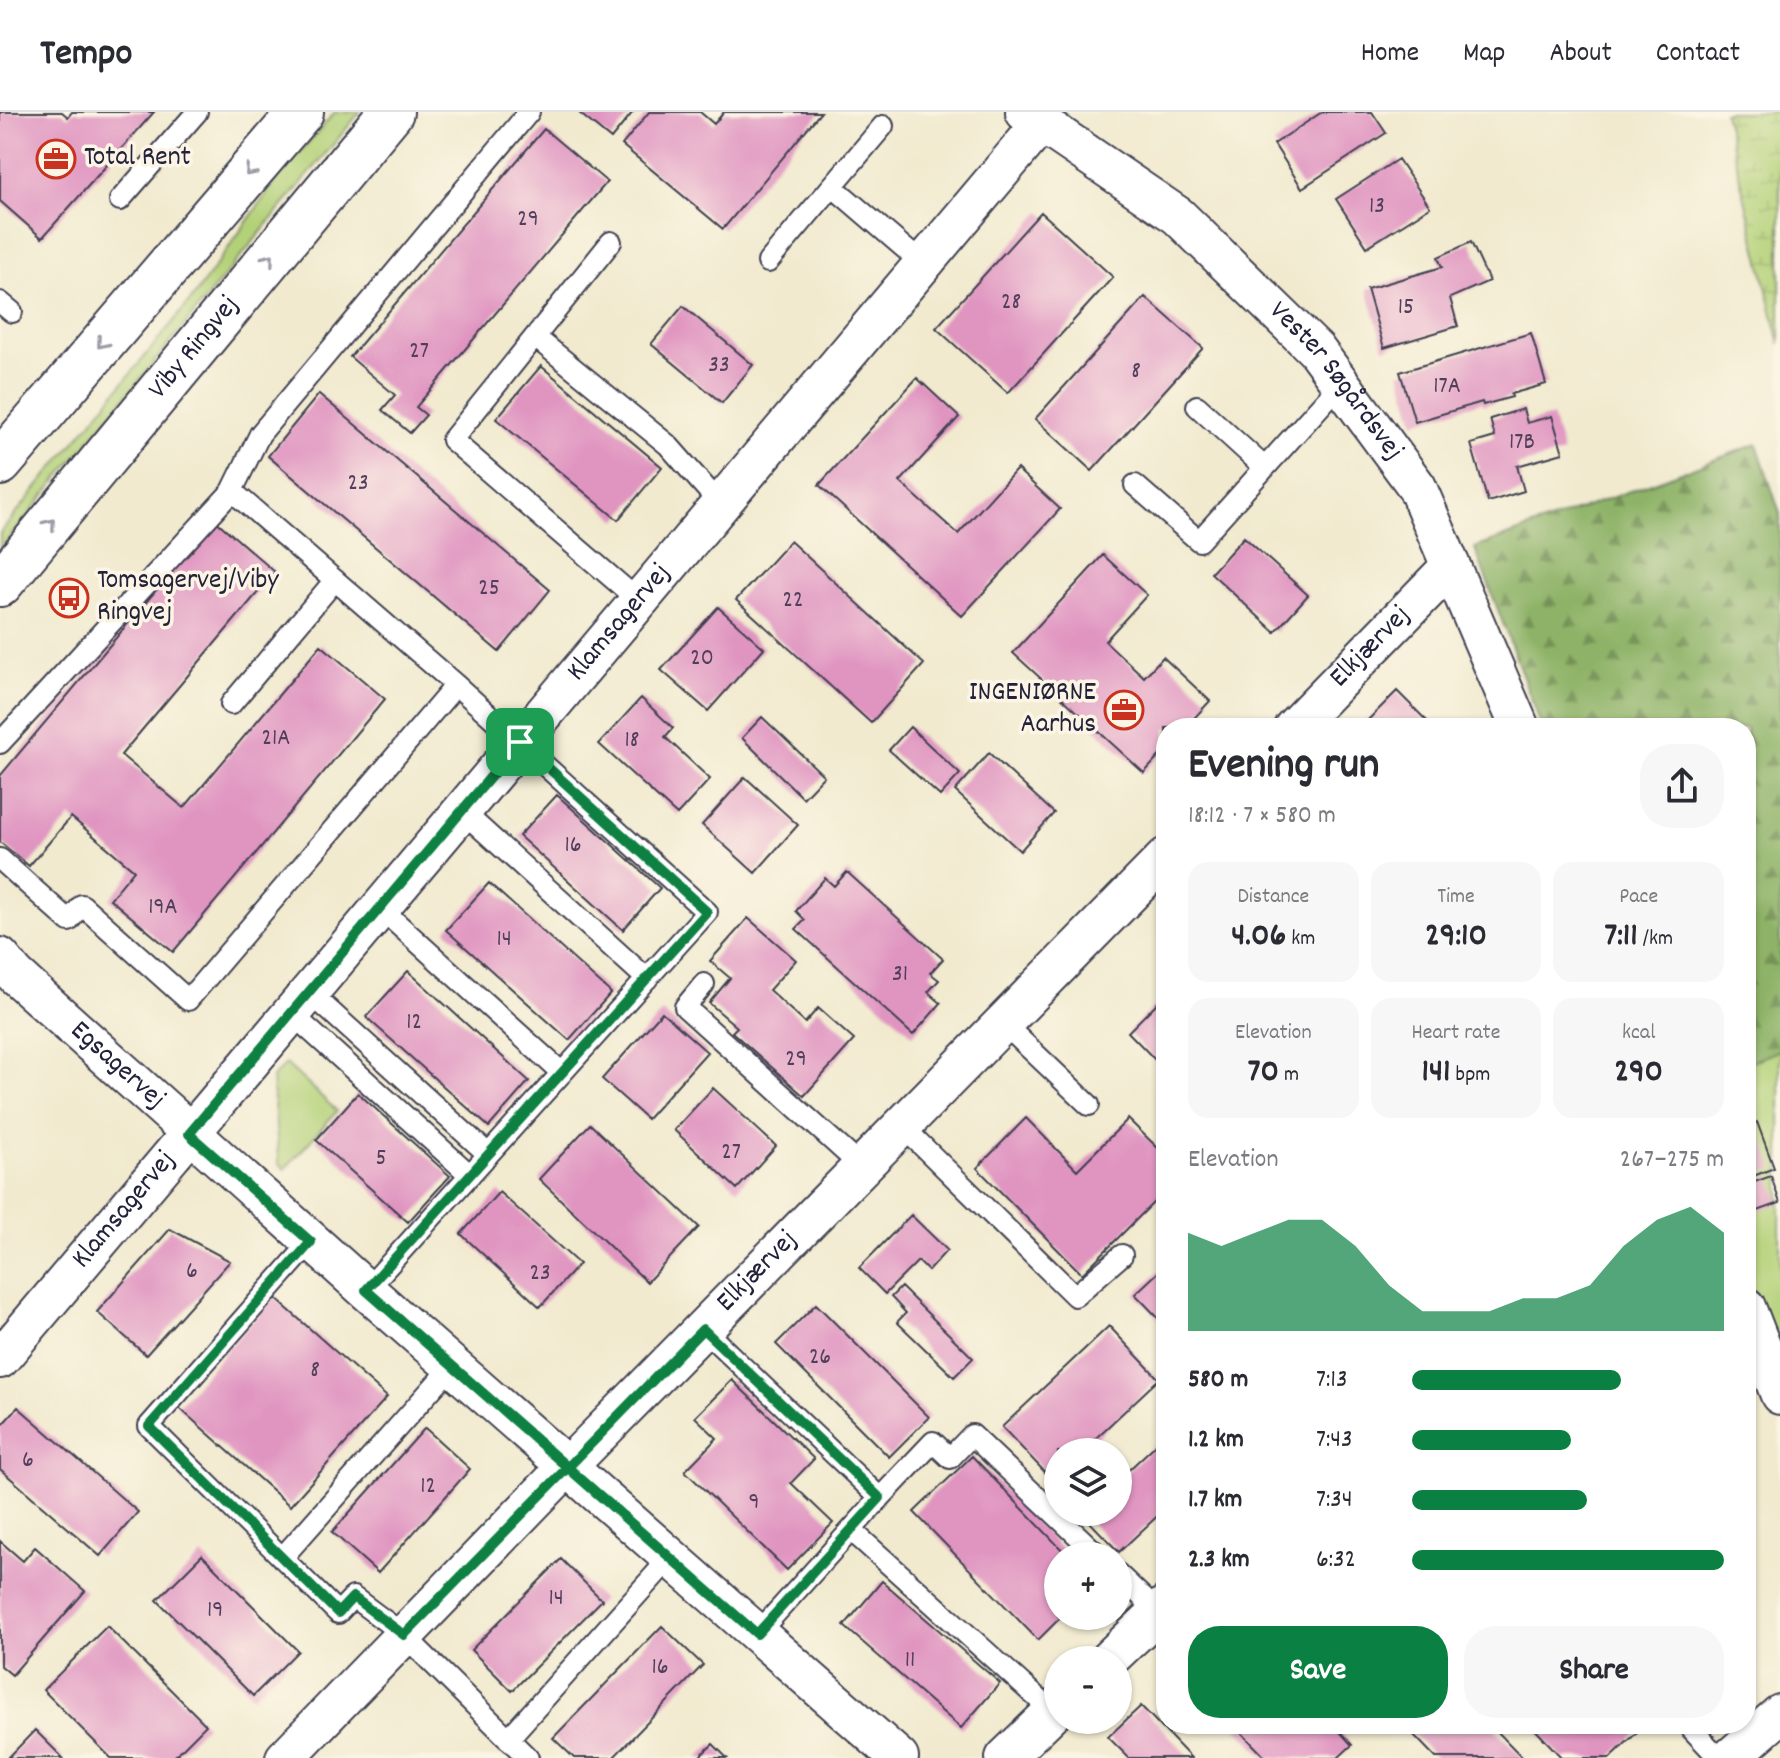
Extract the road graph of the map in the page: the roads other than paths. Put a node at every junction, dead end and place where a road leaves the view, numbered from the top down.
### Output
1 (197, 112) edge
2 (301, 112) edge
3 (391, 112) edge
4 (529, 112) edge
5 (1033, 118) edge
6 (883, 126) dead end
7 (832, 186) junction
8 (120, 200) dead end
9 (611, 242) dead end
10 (768, 262) dead end
11 (923, 264) junction
12 (535, 337) junction
13 (1341, 383) junction
14 (1197, 406) dead end
15 (0, 463) edge
16 (1265, 468) junction
17 (1135, 485) dead end
18 (232, 491) junction
19 (720, 504) junction
20 (1451, 566) junction
21 (335, 580) junction
22 (0, 584) edge
23 (639, 601) junction
24 (456, 685) junction
25 (231, 704) dead end
26 (1303, 718) edge
27 (1516, 718) edge
28 (520, 742) junction
29 (0, 743) edge
30 (462, 811) junction
31 (0, 859) edge
32 (1156, 867) edge
33 (380, 908) junction
34 (5, 966) edge
35 (647, 979) junction
36 (704, 984) dead end
37 (300, 1003) junction
38 (1003, 1023) junction
39 (562, 1073) junction
40 (1089, 1105) dead end
41 (902, 1126) junction
42 (189, 1134) junction
43 (488, 1154) junction
44 (862, 1167) junction
45 (470, 1175) junction
46 (311, 1242) junction
47 (1122, 1255) dead end
48 (366, 1290) junction
49 (703, 1329) junction
50 (1756, 1333) edge
51 (0, 1359) edge
52 (452, 1366) junction
53 (1780, 1395) edge
54 (567, 1467) junction
55 (880, 1498) junction
56 (851, 1530) junction
57 (1084, 1542) edge
58 (282, 1558) junction
59 (670, 1558) junction
60 (1132, 1585) edge
61 (1156, 1603) edge
62 (1156, 1614) edge
63 (757, 1634) junction
64 (404, 1635) junction
65 (1123, 1646) edge
66 (1044, 1700) edge
67 (1780, 1714) edge
68 (1044, 1721) edge
69 (1696, 1734) edge
70 (508, 1739) junction
71 (285, 1758) edge
72 (528, 1758) edge
73 (899, 1758) edge
74 (1005, 1758) edge
75 (1719, 1758) edge
76 (1730, 1758) edge

1 - 8 lane
2 -> 15 main road
22 -> 3 main road, Viby Ringvej
4 - 18 lane
5 - 11 street, Klamsagervej
5 - 13 street, Vester Søgårdsvej
6 - 7 lane
7 - 10 lane
7 - 11 lane
9 - 12 lane
11 - 19 street, Klamsagervej
12 - 19 lane
12 - 23 lane
13 - 16 lane
13 - 20 street, Vester Søgårdsvej
14 - 16 lane
16 - 17 lane
18 - 21 lane
18 - 29 lane
19 - 23 street, Klamsagervej
20 - 26 street, Elkjærvej
20 - 27 street, Vester Søgårdsvej
21 - 24 lane
21 - 25 lane
23 - 28 street, Klamsagervej
24 - 28 lane
24 - 31 lane
28 - 30 street, Klamsagervej
28 - 35 lane
30 - 33 street, Klamsagervej
30 - 35 lane
32 - 38 street, Elkjærvej
33 - 37 street, Klamsagervej
33 - 39 lane
34 - 42 street, Egsagervej
35 - 39 lane
36 - 44 lane
37 - 42 street, Klamsagervej
37 - 43 lane
37 - 45 lane
38 - 40 lane
38 - 41 street, Elkjærvej
39 - 43 lane
41 - 44 street, Elkjærvej
41 - 47 lane
42 - 46 street, Egsagervej
42 - 51 street, Klamsagervej
43 - 45 lane
44 - 49 street, Elkjærvej
45 - 48 lane
46 - 48 street, Egsagervej
46 - 58 lane
48 - 52 street, Egsagervej
49 - 54 street, Elkjærvej
49 - 55 lane
50 - 53 street
52 - 54 street, Egsagervej
52 - 58 lane
54 - 59 street, Egsagervej
54 - 64 street, Elkjærvej
55 - 56 lane
55 - 57 lane
56 - 63 lane
56 - 66 lane
58 - 64 lane
59 - 63 street, Egsagervej
59 - 70 lane
60 - 61 lane
62 - 65 street
63 - 73 street, Egsagervej
64 - 70 lane
64 - 71 street, Elkjærvej
67 - 76 street
68 - 74 street
69 - 75 lane
70 - 72 lane

